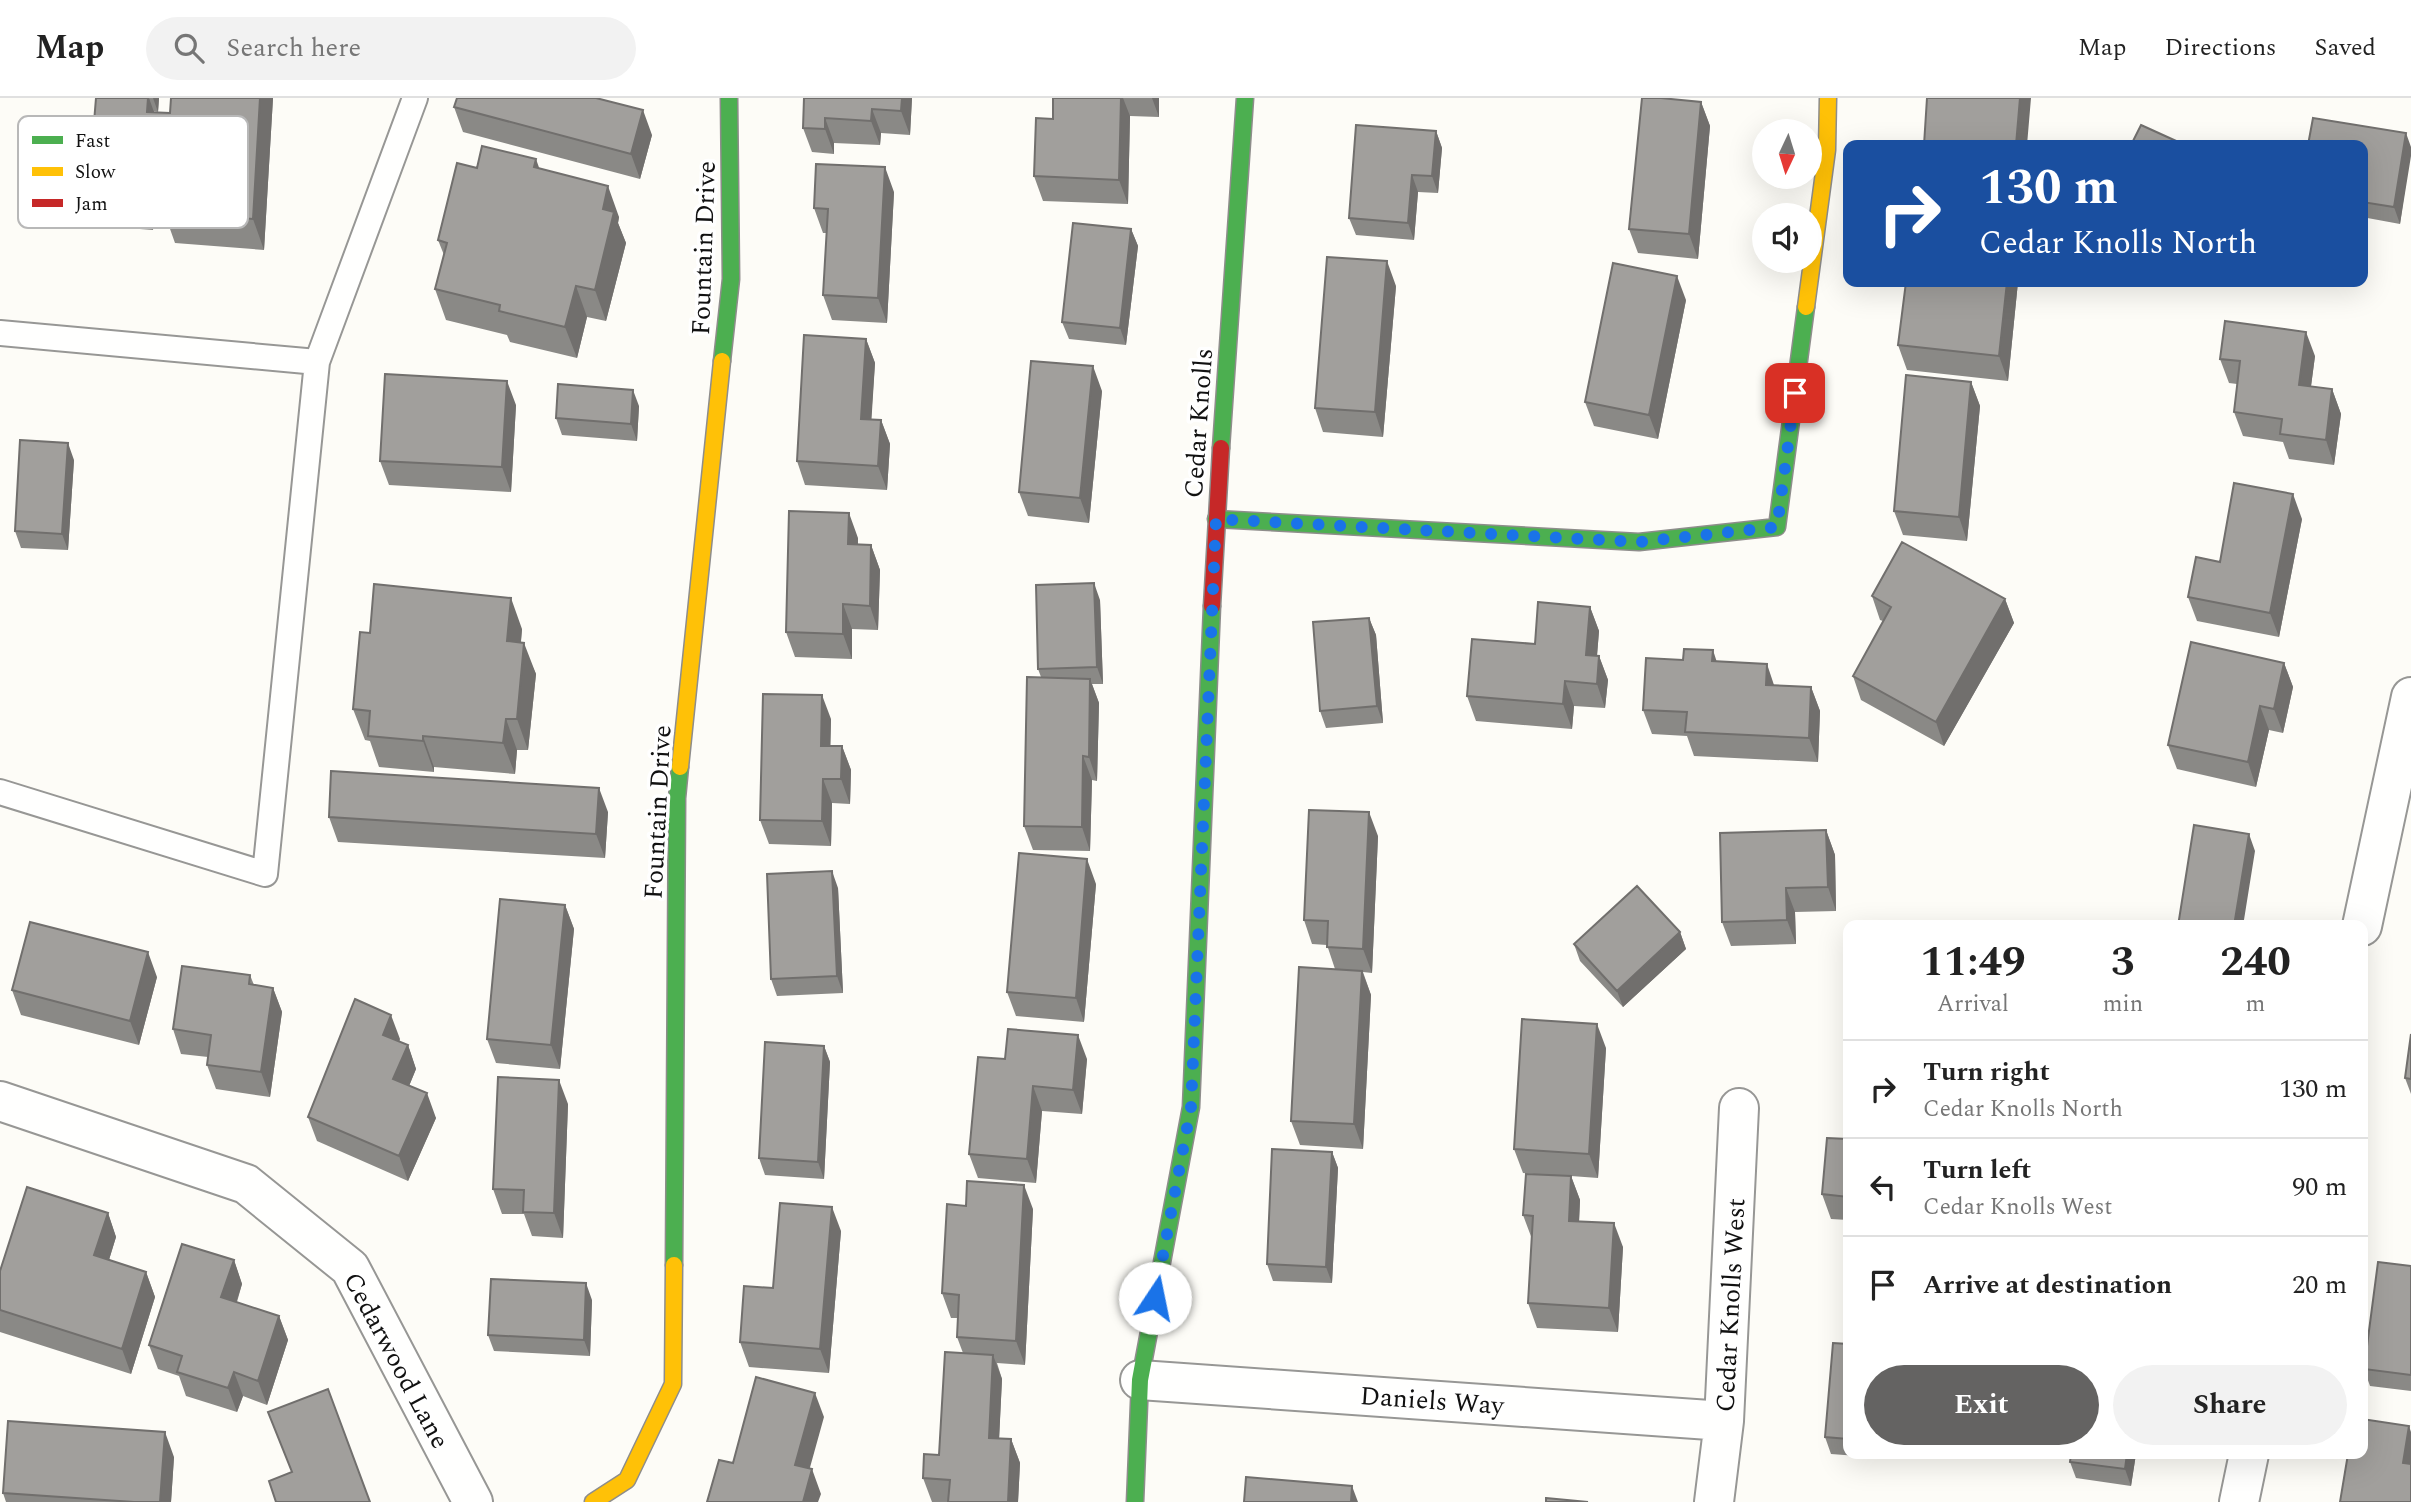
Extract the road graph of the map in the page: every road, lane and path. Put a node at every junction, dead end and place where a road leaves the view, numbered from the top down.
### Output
1 (415, 98) edge
2 (729, 98) edge
3 (1244, 98) edge
4 (1828, 98) edge
5 (0, 333) edge
6 (317, 362) junction
7 (1216, 519) junction
8 (2411, 697) edge
9 (0, 792) edge
10 (2363, 920) edge
11 (0, 1101) edge
12 (1739, 1108) dead end
13 (1140, 1380) junction
14 (1724, 1421) junction
15 (2248, 1459) edge
16 (473, 1502) edge
17 (593, 1502) edge
18 (1135, 1502) edge
19 (1714, 1502) edge
20 (2239, 1502) edge

1 - 6 lane
2 - 17 street, Fountain Drive
3 - 7 street, Cedar Knolls
4 - 7 street
5 - 6 lane
6 - 9 lane
7 - 13 street, Cedar Knolls
8 - 10 street
11 - 16 street, Cedarwood Lane
12 - 14 street, Cedar Knolls West
13 - 14 street, Daniels Way
13 - 18 street, Cedar Knolls
14 - 19 street, Cedar Knolls West
15 - 20 street

